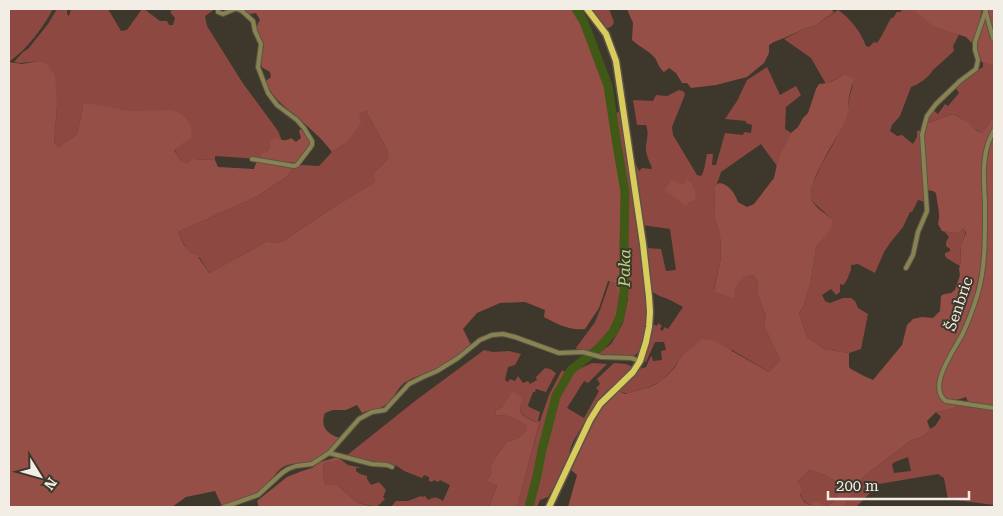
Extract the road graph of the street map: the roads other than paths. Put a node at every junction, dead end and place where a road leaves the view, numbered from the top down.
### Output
1 (218, 9) edge
2 (236, 9) edge
3 (587, 9) edge
4 (985, 9) edge
5 (994, 39) edge
6 (994, 130) edge
7 (252, 159) dead end
8 (906, 268) dead end
9 (640, 361) junction
10 (994, 408) edge
11 (329, 453) junction
12 (392, 467) dead end
13 (224, 507) edge
14 (549, 507) edge

1 - 2 street
2 - 7 street
3 - 9 main road
4 - 5 street
4 - 8 street
6 - 10 street, Šenbric
9 - 11 street
9 - 14 main road
11 - 12 street
11 - 13 street

